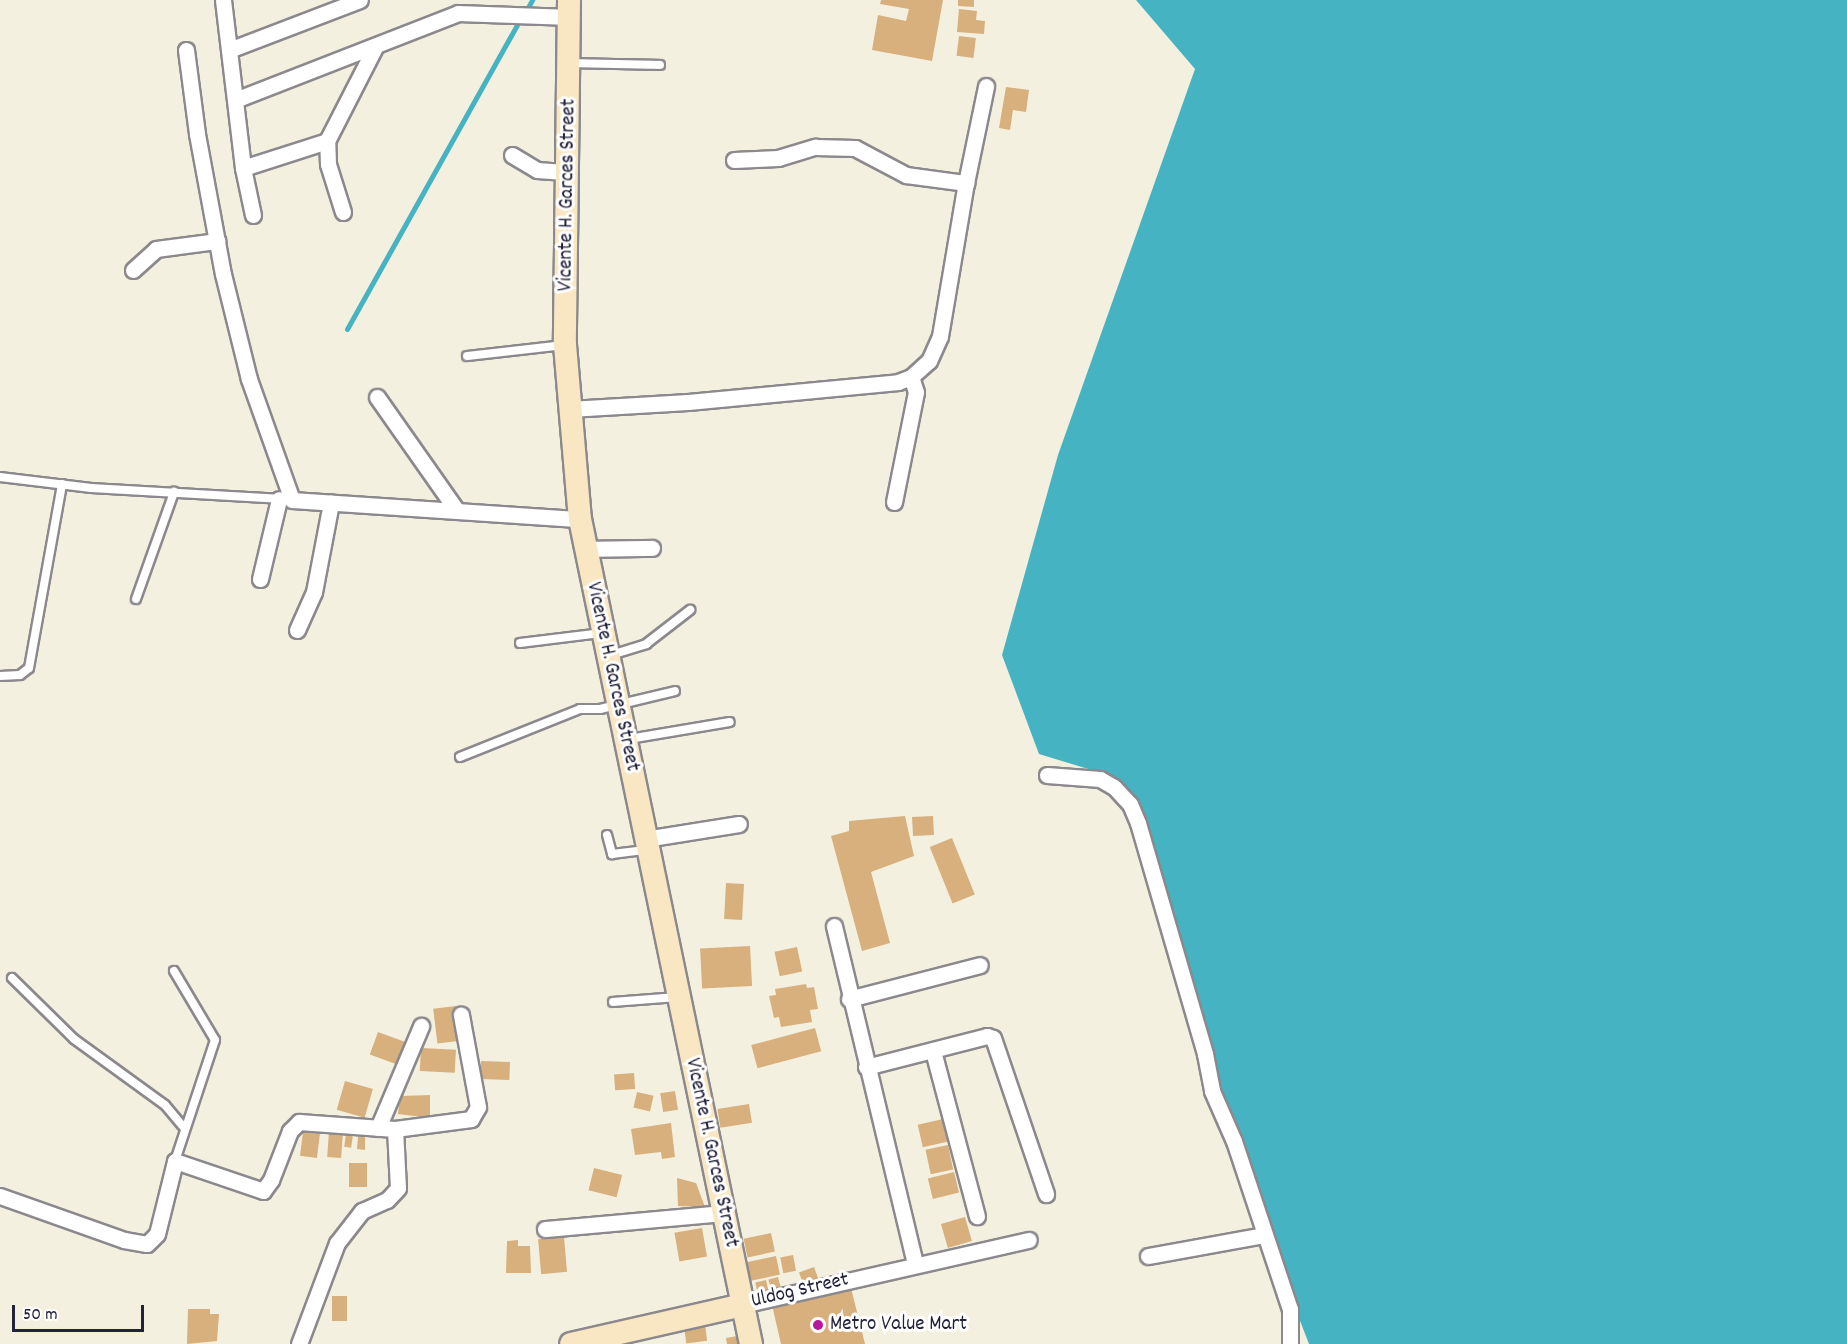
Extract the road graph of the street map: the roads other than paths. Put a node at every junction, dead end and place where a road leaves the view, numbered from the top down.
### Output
1 (224, 0) edge
2 (360, 0) edge
3 (456, 7) edge
4 (569, 8) edge
5 (375, 47) junction
6 (186, 50) dead end
7 (229, 50) junction
8 (569, 63) junction
9 (660, 65) dead end
10 (986, 86) dead end
11 (235, 100) junction
12 (327, 141) junction
13 (512, 155) dead end
14 (734, 160) dead end
15 (243, 168) junction
16 (568, 172) junction
17 (966, 183) junction
18 (343, 212) dead end
19 (253, 216) dead end
20 (216, 241) junction
21 (133, 270) dead end
22 (565, 345) junction
23 (467, 356) dead end
24 (911, 377) junction
25 (377, 397) dead end
26 (569, 409) junction
27 (0, 477) edge
28 (62, 484) junction
29 (174, 492) junction
30 (286, 500) junction
31 (894, 502) dead end
32 (331, 503) junction
33 (457, 511) junction
34 (580, 519) junction
35 (652, 548) dead end
36 (586, 549) junction
37 (260, 579) dead end
38 (136, 599) dead end
39 (690, 610) dead end
40 (297, 630) dead end
41 (602, 633) junction
42 (520, 642) dead end
43 (607, 656) junction
44 (0, 676) edge
45 (675, 691) dead end
46 (617, 704) junction
47 (730, 722) dead end
48 (624, 739) junction
49 (460, 757) dead end
50 (1047, 775) dead end
51 (739, 824) dead end
52 (607, 835) dead end
53 (646, 844) junction
54 (834, 926) dead end
55 (980, 965) dead end
56 (174, 970) dead end
57 (12, 978) dead end
58 (678, 997) junction
59 (849, 999) junction
60 (613, 1002) dead end
61 (461, 1015) dead end
62 (421, 1026) dead end
63 (933, 1051) junction
64 (866, 1067) junction
65 (184, 1128) junction
66 (378, 1128) junction
67 (395, 1129) junction
68 (175, 1161) junction
69 (1046, 1194) dead end
70 (0, 1196) edge
71 (723, 1213) junction
72 (977, 1216) dead end
73 (545, 1229) dead end
74 (1264, 1235) junction
75 (1029, 1240) dead end
76 (1148, 1256) dead end
77 (915, 1264) junction
78 (742, 1305) junction
79 (299, 1344) edge
80 (571, 1344) edge
81 (751, 1344) edge
82 (1290, 1344) edge

1 - 7 street
2 - 7 street
3 - 4 street
3 - 5 street
4 - 8 street, Vicente H. Garces Street
5 - 11 street
5 - 12 street
6 - 20 street
7 - 11 street
8 - 9 lane
8 - 16 street, Vicente H. Garces Street
10 - 17 street
11 - 15 street
12 - 15 street
12 - 18 street
13 - 16 street
14 - 17 street
15 - 19 street
16 - 22 street, Vicente H. Garces Street
17 - 24 street
20 - 21 street
20 - 30 street
22 - 23 lane
22 - 26 street, Vicente H. Garces Street
24 - 26 street
24 - 31 street
25 - 33 street
26 - 34 street, Vicente H. Garces Street
27 - 28 lane
28 - 29 lane
28 - 44 lane
29 - 30 lane
29 - 38 lane
30 - 32 street
30 - 37 street
32 - 33 street
32 - 40 street
33 - 34 street
34 - 36 street, Vicente H. Garces Street
35 - 36 street
36 - 41 street, Vicente H. Garces Street
39 - 43 lane
41 - 42 lane
41 - 43 street, Vicente H. Garces Street
43 - 46 street, Vicente H. Garces Street
45 - 46 lane
46 - 48 street, Vicente H. Garces Street
46 - 49 lane
47 - 48 lane
48 - 53 street, Vicente H. Garces Street
50 - 74 street
51 - 53 street
52 - 53 lane
53 - 58 street, Vicente H. Garces Street
54 - 59 street
55 - 59 street
56 - 65 lane
57 - 65 lane
58 - 60 lane
58 - 71 street, Vicente H. Garces Street
59 - 64 street
61 - 67 street
62 - 66 street
63 - 64 street
63 - 69 street
63 - 72 street
64 - 77 street
65 - 68 lane
66 - 67 street
66 - 68 street
67 - 79 street
68 - 70 street
71 - 73 street
71 - 78 street, Vicente H. Garces Street
74 - 76 street
74 - 82 street
75 - 77 street, Uldog Street
77 - 78 street, Uldog Street
78 - 80 street, Uldog Street
78 - 81 street, Vicente H. Garces Street

